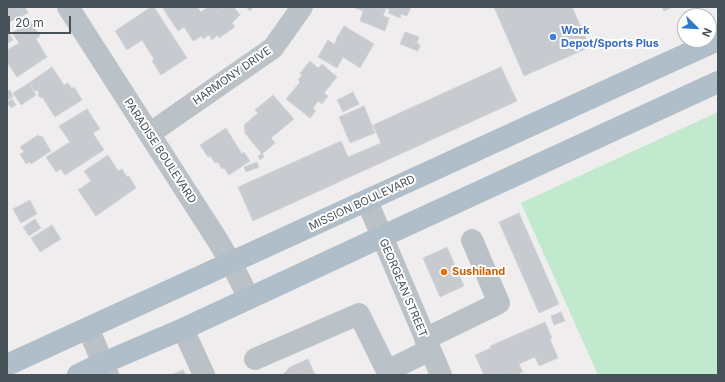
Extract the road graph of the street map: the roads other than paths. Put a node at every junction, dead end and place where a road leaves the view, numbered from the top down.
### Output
1 (68, 7) edge
2 (302, 7) edge
3 (718, 40) edge
4 (718, 82) edge
5 (149, 134) junction
6 (367, 201) junction
7 (381, 237) junction
8 (472, 240) dead end
9 (231, 263) junction
10 (249, 298) junction
11 (88, 328) junction
12 (183, 329) junction
13 (427, 344) junction
14 (255, 359) dead end
15 (7, 365) edge
16 (105, 369) edge
17 (78, 375) edge
18 (204, 375) edge
19 (441, 375) edge

1 - 5 street, PARADISE BOULEVARD
2 - 5 street, HARMONY DRIVE
3 - 6 main road, MISSION BOULEVARD
4 - 7 main road
5 - 9 street, PARADISE BOULEVARD
6 - 7 street, GEORGEAN STREET
6 - 9 main road, MISSION BOULEVARD
7 - 10 main road
7 - 13 street, GEORGEAN STREET
8 - 13 street
9 - 10 street, PARADISE BOULEVARD
9 - 11 main road, MISSION BOULEVARD
10 - 12 main road
11 - 15 main road, MISSION BOULEVARD
11 - 16 street
12 - 16 main road
12 - 18 street
13 - 14 street
13 - 19 street, GEORGEAN STREET
16 - 17 main road

